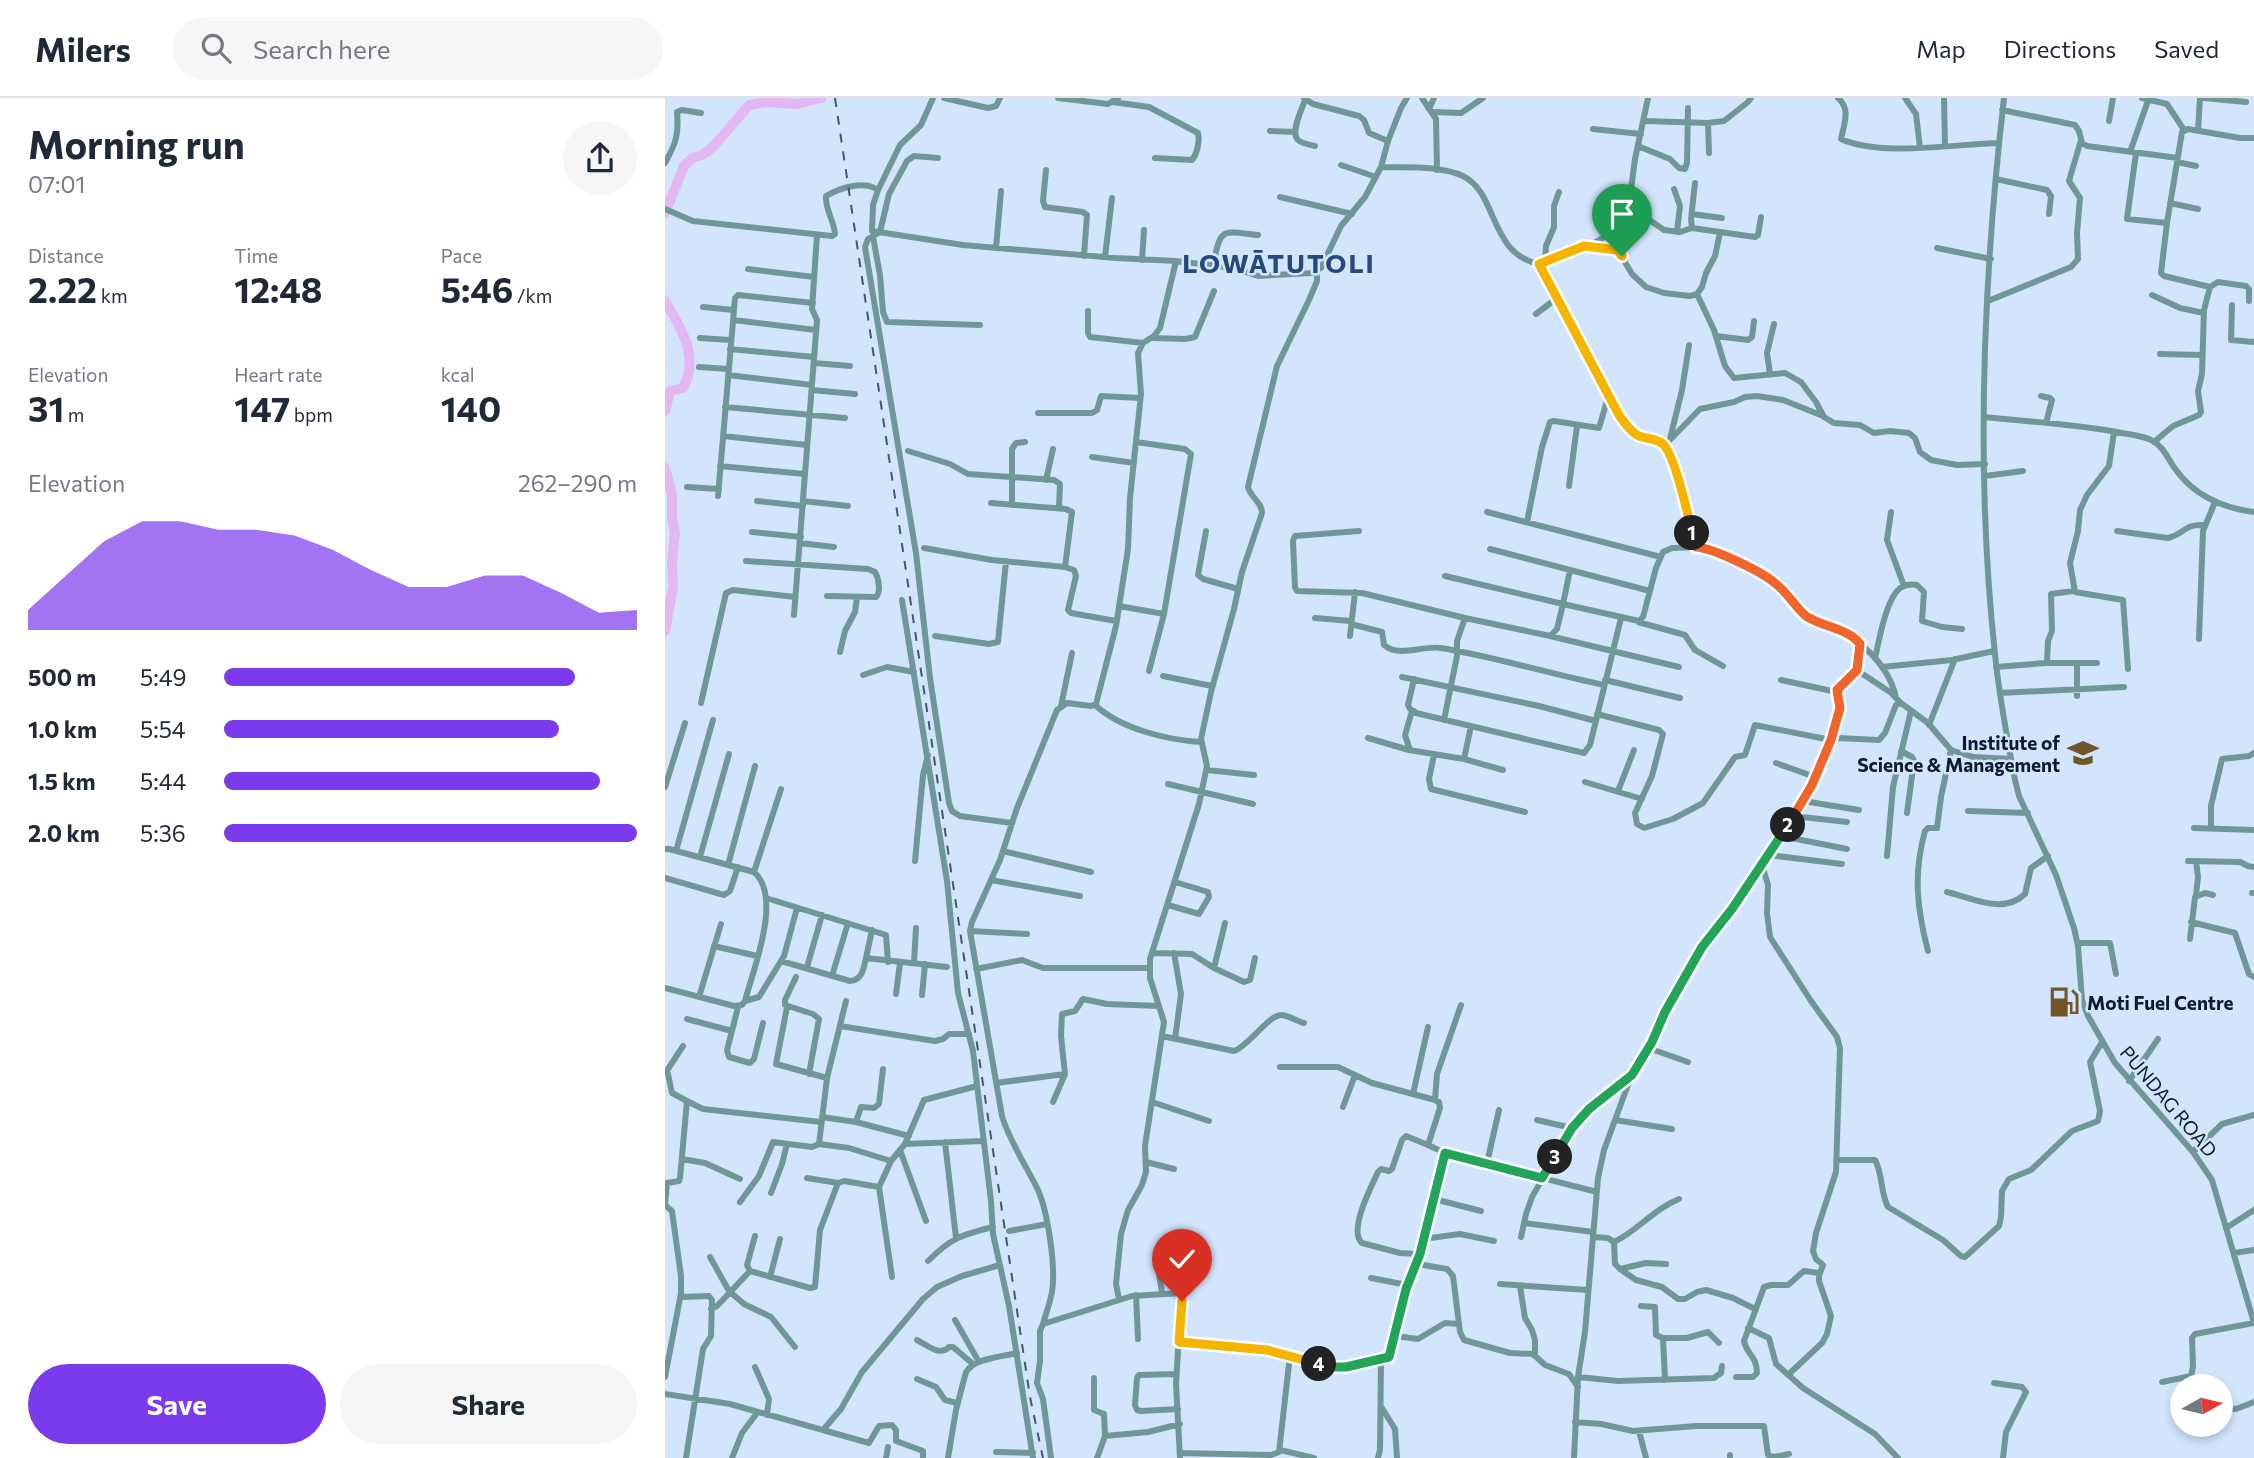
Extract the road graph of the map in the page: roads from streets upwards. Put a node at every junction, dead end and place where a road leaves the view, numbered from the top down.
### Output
1 (933, 98) edge
2 (944, 98) edge
3 (1000, 98) edge
4 (1058, 98) edge
5 (1407, 98) edge
6 (1422, 98) edge
7 (1434, 98) edge
8 (1483, 98) edge
9 (1648, 98) edge
10 (1751, 98) edge
11 (1838, 98) edge
12 (1905, 98) edge
13 (1944, 98) edge
14 (2004, 98) edge
15 (2113, 98) edge
16 (2146, 98) edge
17 (2202, 98) edge
18 (1305, 99) edge
19 (1115, 100) edge
20 (975, 101) edge
21 (2246, 102) dead end
22 (1688, 108) dead end
23 (2003, 110) junction
24 (1431, 111) junction
25 (701, 113) dead end
26 (1644, 121) junction
27 (2109, 121) dead end
28 (1687, 122) junction
29 (1708, 122) junction
30 (1593, 130) dead end
31 (2184, 130) junction
32 (1270, 131) dead end
33 (2198, 131) junction
34 (1295, 132) junction
35 (1641, 134) junction
36 (2254, 138) edge
37 (1388, 141) junction
38 (2081, 141) junction
39 (1999, 143) junction
40 (1945, 145) junction
41 (1314, 146) dead end
42 (1638, 146) junction
43 (1920, 148) junction
44 (2133, 152) junction
45 (1709, 153) dead end
46 (938, 158) dead end
47 (1155, 158) dead end
48 (2178, 160) junction
49 (665, 163) edge
50 (1341, 164) dead end
51 (2196, 166) dead end
52 (1381, 167) junction
53 (1046, 170) dead end
54 (1437, 170) junction
55 (1376, 177) junction
56 (1996, 179) junction
57 (1695, 183) dead end
58 (1674, 189) dead end
59 (878, 190) junction
60 (1000, 191) dead end
61 (1559, 192) dead end
62 (1630, 196) junction
63 (1280, 197) dead end
64 (1112, 198) dead end
65 (2170, 203) junction
66 (665, 209) edge
67 (2198, 209) dead end
68 (1352, 214) junction
69 (1692, 214) junction
70 (2049, 214) dead end
71 (1761, 217) dead end
72 (1722, 218) dead end
73 (2167, 223) junction
74 (1692, 228) junction
75 (1144, 230) dead end
76 (880, 232) junction
77 (1677, 232) junction
78 (1720, 233) junction
79 (817, 235) junction
80 (1258, 235) dead end
81 (873, 237) junction
82 (1584, 246) junction
83 (996, 248) junction
84 (1937, 248) dead end
85 (1084, 256) junction
86 (1105, 257) junction
87 (1991, 259) junction
88 (1142, 260) junction
89 (1176, 261) junction
90 (1542, 263) junction
91 (1213, 266) junction
92 (748, 269) dead end
93 (1317, 271) junction
94 (814, 277) junction
95 (2210, 287) junction
96 (1214, 291) dead end
97 (1697, 294) junction
98 (2152, 295) dead end
99 (1557, 298) junction
100 (1988, 301) junction
101 (2249, 301) dead end
102 (813, 303) junction
103 (2232, 305) dead end
104 (702, 307) dead end
105 (734, 310) junction
106 (1087, 311) dead end
107 (2204, 313) junction
108 (1536, 314) dead end
109 (733, 320) junction
110 (1754, 321) dead end
111 (1775, 324) dead end
112 (980, 325) dead end
113 (816, 330) junction
114 (1716, 336) junction
115 (699, 338) dead end
116 (1152, 338) junction
117 (730, 341) junction
118 (2254, 342) edge
119 (1143, 343) junction
120 (1689, 345) dead end
121 (730, 349) junction
122 (2160, 354) dead end
123 (2202, 355) junction
124 (814, 360) junction
125 (850, 366) dead end
126 (699, 367) dead end
127 (728, 372) junction
128 (1770, 374) junction
129 (812, 387) junction
130 (855, 394) dead end
131 (1609, 394) junction
132 (2041, 396) dead end
133 (1140, 398) junction
134 (725, 407) junction
135 (1038, 412) dead end
136 (810, 415) junction
137 (1823, 417) junction
138 (845, 418) dead end
139 (1984, 418) junction
140 (2046, 423) junction
141 (1577, 426) junction
142 (2114, 432) junction
143 (723, 436) junction
144 (1025, 442) dead end
145 (1136, 442) junction
146 (2154, 442) junction
147 (1667, 443) junction
148 (807, 445) junction
149 (1053, 449) dead end
150 (908, 452) dead end
151 (1092, 457) dead end
152 (1134, 463) junction
153 (1985, 464) junction
154 (720, 466) junction
155 (2023, 471) dead end
156 (805, 474) junction
157 (1985, 476) junction
158 (1011, 477) junction
159 (1047, 480) junction
160 (687, 486) dead end
161 (1569, 486) dead end
162 (757, 501) dead end
163 (2215, 502) junction
164 (991, 503) dead end
165 (803, 504) junction
166 (1012, 505) junction
167 (848, 506) dead end
168 (1059, 508) junction
169 (1487, 512) dead end
170 (1891, 512) dead end
171 (2254, 512) edge
172 (1527, 523) junction
173 (2204, 525) junction
174 (2117, 530) dead end
175 (1206, 531) dead end
176 (1359, 531) dead end
177 (752, 532) dead end
178 (800, 540) junction
179 (834, 547) dead end
180 (1696, 547) junction
181 (924, 548) dead end
182 (1490, 549) dead end
183 (1661, 557) junction
184 (746, 561) dead end
185 (1006, 562) junction
186 (798, 564) junction
187 (1065, 567) junction
188 (1570, 570) junction
189 (1445, 576) dead end
190 (1904, 586) junction
191 (1238, 589) junction
192 (1650, 591) junction
193 (2074, 591) junction
194 (1355, 592) junction
195 (827, 596) dead end
196 (795, 597) junction
197 (857, 597) junction
198 (902, 600) dead end
199 (1563, 604) junction
200 (1119, 606) junction
201 (1164, 614) junction
202 (794, 615) dead end
203 (1315, 618) dead end
204 (1465, 618) junction
205 (1621, 618) junction
206 (1117, 621) junction
207 (1638, 622) junction
208 (1351, 623) junction
209 (1962, 629) dead end
210 (935, 636) dead end
211 (1350, 636) dead end
212 (1550, 636) junction
213 (2199, 639) dead end
214 (1860, 644) junction
215 (1457, 650) junction
216 (1612, 651) junction
217 (1994, 651) junction
218 (840, 652) dead end
219 (1072, 653) dead end
220 (1875, 658) junction
221 (1955, 659) junction
222 (2047, 663) junction
223 (2097, 663) dead end
224 (2077, 664) junction
225 (1723, 666) dead end
226 (1679, 667) dead end
227 (1882, 667) junction
228 (1996, 667) junction
229 (2128, 669) dead end
230 (1857, 670) junction
231 (1149, 671) dead end
232 (914, 672) junction
233 (863, 675) dead end
234 (1163, 676) dead end
235 (1402, 677) dead end
236 (1414, 679) junction
237 (1781, 680) dead end
238 (1605, 682) junction
239 (1212, 685) junction
240 (1451, 687) junction
241 (2124, 687) dead end
242 (1837, 690) junction
243 (2000, 693) junction
244 (2078, 693) junction
245 (1680, 698) dead end
246 (1899, 701) junction
247 (701, 702) dead end
248 (1095, 705) junction
249 (1061, 706) junction
250 (1415, 711) junction
251 (1910, 711) junction
252 (1597, 718) junction
253 (713, 720) dead end
254 (1444, 720) junction
255 (685, 723) dead end
256 (1929, 724) junction
257 (1471, 726) junction
258 (1368, 738) dead end
259 (1831, 740) junction
260 (1201, 742) junction
261 (1409, 747) dead end
262 (1634, 750) dead end
263 (1951, 750) junction
264 (1901, 751) junction
265 (2254, 753) edge
266 (729, 754) dead end
267 (928, 755) junction
268 (1434, 755) junction
269 (1464, 759) junction
270 (2011, 760) junction
271 (1776, 764) dead end
272 (755, 766) dead end
273 (1207, 770) junction
274 (1503, 770) dead end
275 (1254, 775) dead end
276 (1815, 777) junction
277 (1585, 782) dead end
278 (1168, 784) dead end
279 (665, 788) edge
280 (781, 789) dead end
281 (1618, 791) junction
282 (1202, 792) junction
283 (1642, 799) junction
284 (1803, 801) junction
285 (1252, 804) dead end
286 (1859, 810) dead end
287 (1525, 811) dead end
288 (1968, 811) dead end
289 (1907, 813) dead end
290 (2028, 813) junction
291 (1793, 816) junction
292 (1847, 822) dead end
293 (1012, 823) junction
294 (2194, 828) dead end
295 (2211, 828) junction
296 (2254, 830) edge
297 (1781, 836) junction
298 (665, 849) edge
299 (1847, 849) dead end
300 (1003, 850) junction
301 (676, 851) junction
302 (1769, 855) junction
303 (1887, 856) dead end
304 (2048, 856) junction
305 (699, 857) junction
306 (915, 861) dead end
307 (2188, 861) dead end
308 (2196, 862) junction
309 (1842, 864) dead end
310 (728, 865) junction
311 (1762, 865) junction
312 (738, 867) junction
313 (2254, 867) edge
314 (754, 872) junction
315 (1091, 872) dead end
316 (665, 878) edge
317 (992, 880) junction
318 (1175, 882) junction
319 (1947, 892) dead end
320 (2196, 895) junction
321 (2213, 895) dead end
322 (1080, 896) dead end
323 (766, 898) junction
324 (1168, 905) junction
325 (797, 908) junction
326 (822, 915) junction
327 (2192, 922) junction
328 (848, 923) junction
329 (1225, 923) dead end
330 (721, 924) dead end
331 (916, 929) dead end
332 (872, 930) junction
333 (970, 931) junction
334 (1027, 934) dead end
335 (2190, 939) dead end
336 (2078, 943) junction
337 (714, 946) junction
338 (1928, 951) dead end
339 (1151, 953) junction
340 (1174, 953) junction
341 (757, 956) junction
342 (866, 958) junction
343 (1255, 958) dead end
344 (781, 961) junction
345 (888, 962) junction
346 (900, 962) junction
347 (915, 963) junction
348 (925, 964) junction
349 (807, 967) junction
350 (947, 967) dead end
351 (1150, 968) junction
352 (1214, 968) junction
353 (976, 969) junction
354 (2116, 974) dead end
355 (832, 976) junction
356 (796, 977) dead end
357 (2254, 977) edge
358 (665, 988) edge
359 (896, 994) dead end
360 (922, 995) dead end
361 (699, 997) junction
362 (745, 1001) junction
363 (846, 1001) dead end
364 (1461, 1005) dead end
365 (1159, 1006) junction
366 (738, 1007) junction
367 (787, 1007) junction
368 (687, 1018) dead end
369 (1304, 1023) dead end
370 (763, 1024) dead end
371 (840, 1026) junction
372 (1428, 1027) dead end
373 (732, 1031) junction
374 (969, 1034) junction
375 (1162, 1037) junction
376 (1175, 1039) junction
377 (2158, 1039) dead end
378 (2102, 1042) junction
379 (683, 1046) dead end
380 (1648, 1048) junction
381 (1688, 1062) dead end
382 (1280, 1067) dead end
383 (883, 1069) dead end
384 (665, 1072) edge
385 (809, 1074) junction
386 (1065, 1074) junction
387 (1355, 1075) junction
388 (1632, 1075) junction
389 (827, 1078) junction
390 (2129, 1081) junction
391 (996, 1083) junction
392 (977, 1086) junction
393 (1413, 1094) junction
394 (1434, 1100) junction
395 (687, 1101) junction
396 (1053, 1102) dead end
397 (1152, 1102) junction
398 (1343, 1107) dead end
399 (1499, 1110) dead end
400 (2254, 1116) edge
401 (821, 1119) junction
402 (1615, 1120) junction
403 (1209, 1121) dead end
404 (1537, 1121) dead end
405 (856, 1122) junction
406 (1572, 1128) junction
407 (1672, 1129) dead end
408 (909, 1136) junction
409 (983, 1141) junction
410 (945, 1142) junction
411 (787, 1144) junction
412 (818, 1144) junction
413 (1427, 1145) junction
414 (902, 1147) junction
415 (2193, 1152) junction
416 (1445, 1153) junction
417 (682, 1158) junction
418 (1837, 1160) junction
419 (891, 1161) junction
420 (1146, 1161) junction
421 (1486, 1163) junction
422 (1174, 1169) dead end
423 (807, 1178) dead end
424 (1542, 1178) junction
425 (740, 1180) dead end
426 (838, 1183) junction
427 (879, 1187) junction
428 (1597, 1192) junction
429 (771, 1193) dead end
430 (1434, 1199) junction
431 (1679, 1199) dead end
432 (740, 1202) dead end
433 (665, 1205) edge
434 (2254, 1210) edge
435 (1481, 1211) dead end
436 (926, 1221) dead end
437 (1524, 1223) junction
438 (1047, 1224) junction
439 (2226, 1228) junction
440 (993, 1231) junction
441 (1593, 1234) junction
442 (755, 1236) dead end
443 (1521, 1237) dead end
444 (956, 1238) junction
445 (780, 1239) dead end
446 (1423, 1240) junction
447 (1494, 1241) dead end
448 (1614, 1242) junction
449 (2254, 1250) edge
450 (2234, 1253) junction
451 (1156, 1254) dead end
452 (1420, 1254) junction
453 (710, 1257) dead end
454 (927, 1261) dead end
455 (1416, 1264) junction
456 (1666, 1264) dead end
457 (1000, 1265) junction
458 (1183, 1269) dead end
459 (1620, 1269) junction
460 (750, 1271) junction
461 (1819, 1273) junction
462 (770, 1277) junction
463 (892, 1277) dead end
464 (1371, 1278) dead end
465 (1500, 1284) dead end
466 (1407, 1285) junction
467 (1520, 1286) junction
468 (1587, 1290) junction
469 (729, 1291) junction
470 (1162, 1293) junction
471 (1182, 1293) junction
472 (1136, 1295) junction
473 (681, 1297) junction
474 (1119, 1299) junction
475 (1641, 1306) dead end
476 (1755, 1309) junction
477 (711, 1310) junction
478 (955, 1320) dead end
479 (2254, 1323) edge
480 (1043, 1324) junction
481 (1459, 1324) junction
482 (1748, 1328) junction
483 (665, 1335) edge
484 (1395, 1336) junction
485 (673, 1338) junction
486 (1664, 1338) junction
487 (1138, 1339) dead end
488 (918, 1340) dead end
489 (1179, 1342) junction
490 (1719, 1343) dead end
491 (795, 1347) dead end
492 (1017, 1353) junction
493 (1290, 1355) junction
494 (1535, 1356) junction
495 (1381, 1360) junction
496 (976, 1363) junction
497 (1722, 1366) dead end
498 (755, 1367) dead end
499 (1176, 1374) junction
500 (1788, 1375) junction
501 (665, 1377) edge
502 (1579, 1377) junction
503 (1736, 1377) dead end
504 (1094, 1378) dead end
505 (917, 1379) dead end
506 (1665, 1380) junction
507 (1994, 1382) dead end
508 (2162, 1382) dead end
509 (1578, 1387) junction
510 (665, 1394) edge
511 (695, 1398) junction
512 (2254, 1402) edge
513 (957, 1403) junction
514 (1381, 1406) junction
515 (1178, 1409) junction
516 (2233, 1409) edge
517 (757, 1413) junction
518 (767, 1415) junction
519 (1575, 1422) junction
520 (1180, 1424) junction
521 (823, 1430) junction
522 (1639, 1431) junction
523 (1105, 1436) junction
524 (888, 1447) dead end
525 (1280, 1450) junction
526 (996, 1452) dead end
527 (1789, 1454) dead end
528 (1033, 1456) edge
529 (1180, 1456) edge
530 (1240, 1456) edge
531 (686, 1458) edge
532 (732, 1458) edge
533 (886, 1458) edge
534 (923, 1458) edge
535 (948, 1458) edge
536 (1051, 1458) edge
537 (1097, 1458) edge
538 (1314, 1458) edge
539 (1378, 1458) edge
540 (1397, 1458) edge
541 (1574, 1458) edge
542 (1646, 1458) edge
543 (1898, 1458) edge
544 (2003, 1458) edge

1 - 59 street
2 - 20 street
3 - 20 street
4 - 19 street
5 - 37 street
6 - 24 street
7 - 24 street
8 - 24 street
9 - 26 street
10 - 29 street
11 - 43 street
12 - 43 street
13 - 40 street
14 - 23 street, PUNDAG ROAD
15 - 27 street
16 - 31 street
16 - 44 street
17 - 21 street
17 - 33 street
18 - 34 street
18 - 37 street
19 - 47 street
22 - 28 street
23 - 38 street
23 - 39 street, PUNDAG ROAD
24 - 54 street
25 - 49 street
26 - 28 street
26 - 35 street
28 - 29 street
28 - 42 street
29 - 45 street
30 - 35 street
31 - 33 street
31 - 48 street
32 - 34 street
33 - 36 street
34 - 41 street
35 - 42 street
37 - 52 street
38 - 44 street
38 - 100 street
39 - 40 street
39 - 56 street, PUNDAG ROAD
40 - 43 street
42 - 62 street
44 - 48 street
44 - 73 street
46 - 76 street
48 - 51 street
48 - 65 street
50 - 55 street
52 - 54 street
52 - 55 street
53 - 85 street
54 - 90 street
55 - 68 street
56 - 70 street
56 - 87 street, PUNDAG ROAD
57 - 69 street
58 - 77 street
59 - 76 street
59 - 79 street
60 - 83 street
61 - 90 street
62 - 77 street
62 - 82 street
63 - 68 street
64 - 86 street
65 - 67 street
65 - 73 street
66 - 79 street
68 - 93 street
69 - 72 street
69 - 74 street
71 - 78 street
73 - 95 street
74 - 77 street
74 - 78 street
75 - 88 street
76 - 81 street
76 - 83 street
78 - 97 street
79 - 94 street
80 - 91 street
81 - 112 street
81 - 293 street
82 - 90 street
82 - 97 street
83 - 85 street
84 - 87 street
85 - 86 street
86 - 88 street
87 - 100 street, PUNDAG ROAD
88 - 89 street
89 - 91 street
89 - 116 street
90 - 99 street
91 - 93 street
92 - 94 street
93 - 191 street
94 - 102 street
95 - 101 street
95 - 107 street
96 - 116 street
97 - 114 street
98 - 107 street
99 - 108 street
99 - 131 street
100 - 139 street, PUNDAG ROAD
102 - 105 street
102 - 113 street
103 - 118 street
104 - 105 street
105 - 109 street
106 - 119 street
107 - 123 street
109 - 113 street
109 - 117 street
110 - 114 street
111 - 128 street
113 - 124 street
114 - 128 street
115 - 117 street
116 - 119 street
117 - 121 street
119 - 133 street
120 - 147 street
121 - 124 street
121 - 127 street
122 - 123 street
123 - 146 street
124 - 125 street
124 - 129 street
126 - 127 street
127 - 129 street
127 - 134 street
128 - 137 street
129 - 130 street
129 - 136 street
131 - 141 street
131 - 147 street
132 - 140 street
133 - 135 street
133 - 145 street
134 - 136 street
134 - 143 street
136 - 138 street
136 - 148 street
137 - 147 street
137 - 153 street
139 - 140 street
139 - 153 street, PUNDAG ROAD
140 - 142 street
141 - 161 street
141 - 172 street
142 - 146 street
142 - 193 street
143 - 148 street
143 - 154 street
144 - 158 street
145 - 152 street
145 - 201 street
146 - 163 street
147 - 180 street
148 - 156 street
149 - 159 street
150 - 158 street
151 - 152 street
152 - 200 street
153 - 157 street, PUNDAG ROAD
154 - 156 street
154 - 160 street
155 - 157 street
156 - 165 street
157 - 217 street, PUNDAG ROAD
158 - 159 street
158 - 166 street
159 - 168 street
162 - 165 street
163 - 171 street
163 - 173 street
164 - 166 street
165 - 167 street
165 - 178 street
166 - 168 street
168 - 187 street
169 - 172 street
170 - 190 street
172 - 183 street
173 - 174 street
173 - 213 street
175 - 191 street
176 - 194 street
177 - 178 street
178 - 179 street
178 - 186 street
180 - 183 street
180 - 214 street
181 - 185 street
182 - 188 street
183 - 192 street
184 - 186 street
185 - 187 street
185 - 210 street
186 - 196 street
186 - 197 street
187 - 206 street
188 - 192 street
188 - 199 street
189 - 199 street
190 - 209 street
190 - 220 street
191 - 239 street
192 - 207 street
193 - 222 street
193 - 229 street
194 - 204 street
194 - 208 street
195 - 197 street
196 - 202 street
196 - 247 street
197 - 218 street
198 - 232 street
199 - 205 street
199 - 212 street
200 - 201 street
200 - 206 street
201 - 231 street
203 - 208 street
204 - 212 street
204 - 215 street
205 - 207 street
205 - 216 street
206 - 248 street
207 - 225 street
208 - 211 street
208 - 215 street
212 - 216 street
214 - 220 street
214 - 230 street
215 - 238 street
215 - 240 street
216 - 226 street
216 - 238 street
217 - 221 street
217 - 228 street, PUNDAG ROAD
219 - 249 street
220 - 227 street
221 - 227 street
221 - 256 street
222 - 224 street
222 - 228 street
223 - 224 street
224 - 244 street
227 - 246 street
228 - 243 street, PUNDAG ROAD
230 - 242 street
230 - 246 street
232 - 233 street
232 - 267 street
234 - 239 street
235 - 236 street
236 - 240 street
236 - 250 street
237 - 242 street
238 - 245 street
238 - 252 street
239 - 260 street
240 - 252 street
240 - 254 street
241 - 244 street
242 - 259 street
243 - 244 street
243 - 270 street, PUNDAG ROAD
246 - 251 street
246 - 259 street
248 - 249 street
248 - 260 street
249 - 293 street
250 - 254 street
250 - 261 street
251 - 256 street
251 - 264 street
252 - 257 street
252 - 283 street
253 - 301 street
254 - 257 street
255 - 279 street
256 - 263 street
257 - 269 street
258 - 268 street
259 - 276 street
259 - 283 street
260 - 273 street
262 - 281 street
263 - 270 street
263 - 338 street
264 - 289 street
264 - 303 street
265 - 295 street
266 - 305 street
267 - 306 street
267 - 374 street
268 - 269 street
268 - 287 street
269 - 274 street
270 - 290 street, PUNDAG ROAD
271 - 276 street
272 - 310 street
273 - 275 street
273 - 282 street
276 - 284 street
277 - 281 street
278 - 282 street
280 - 314 street
281 - 283 street
282 - 285 street
282 - 318 street
284 - 286 street
284 - 291 street
288 - 290 street
290 - 304 street, PUNDAG ROAD
291 - 292 street
291 - 297 street
293 - 300 street
294 - 295 street
295 - 296 street
297 - 299 street
297 - 302 street
298 - 301 street
300 - 315 street
300 - 317 street
301 - 305 street
302 - 309 street
302 - 311 street
304 - 319 street
304 - 336 street, PUNDAG ROAD
305 - 310 street
307 - 308 street
308 - 313 street
308 - 320 street
310 - 312 street
311 - 380 street
311 - 418 street
312 - 314 street
312 - 316 street
314 - 323 street
317 - 322 street
317 - 333 street
318 - 324 street
318 - 324 street
320 - 321 street
320 - 327 street
323 - 325 street
323 - 341 street
324 - 339 street
325 - 326 street
325 - 344 street
326 - 328 street
326 - 349 street
327 - 335 street
327 - 357 street
328 - 332 street
328 - 355 street
329 - 352 street
330 - 337 street
331 - 347 street
332 - 342 street
332 - 345 street
333 - 334 street
333 - 353 street
336 - 354 street
336 - 378 street, PUNDAG ROAD
337 - 341 street
337 - 361 street
339 - 340 street
339 - 351 street
340 - 352 street
340 - 376 street
341 - 362 street
342 - 345 street
342 - 355 street
343 - 352 street
344 - 349 street
344 - 362 street
345 - 346 street
346 - 347 street
346 - 359 street
347 - 348 street
348 - 350 street
348 - 360 street
349 - 355 street
351 - 353 street
351 - 365 street
353 - 391 street
356 - 367 street
358 - 361 street
361 - 366 street
362 - 366 street
363 - 371 street
364 - 394 street
365 - 375 street
365 - 386 street
366 - 373 street
367 - 385 street
367 - 385 street
368 - 373 street
369 - 376 street
370 - 373 street
371 - 374 street
371 - 389 street
372 - 393 street
374 - 392 street
375 - 376 street
375 - 397 street
377 - 390 street
378 - 390 street, PUNDAG ROAD
378 - 418 street
379 - 384 street
380 - 381 street
380 - 388 street
382 - 387 street
383 - 405 street
384 - 395 street
385 - 389 street
386 - 391 street
386 - 396 street
387 - 393 street
387 - 398 street
388 - 402 street
388 - 406 street
389 - 401 street
390 - 415 street, PUNDAG ROAD
391 - 438 street
392 - 408 street
392 - 409 street
393 - 394 street
394 - 413 street
395 - 401 street
395 - 417 street
397 - 403 street
397 - 420 street
399 - 421 street
400 - 415 street
401 - 405 street
401 - 412 street
402 - 407 street
402 - 428 street
404 - 406 street
405 - 408 street
406 - 424 street
408 - 414 street
409 - 410 street
409 - 440 street
410 - 414 street
410 - 444 street
411 - 412 street
411 - 429 street
411 - 432 street
412 - 419 street
413 - 416 street
413 - 452 street
414 - 419 street
414 - 436 street
415 - 439 street, PUNDAG ROAD
416 - 421 street
416 - 430 street
417 - 425 street
417 - 433 street
418 - 461 street
419 - 427 street
420 - 422 street
420 - 474 street
421 - 424 street
423 - 426 street
424 - 428 street
424 - 437 street
426 - 427 street
426 - 462 street
427 - 463 street
428 - 441 street
430 - 435 street
430 - 446 street
431 - 448 street
433 - 473 street
434 - 439 street
437 - 441 street
437 - 443 street
438 - 440 street
438 - 480 street
439 - 450 street, PUNDAG ROAD
440 - 444 street
440 - 457 street
441 - 448 street
441 - 468 street
442 - 460 street
444 - 454 street
445 - 462 street
446 - 447 street
446 - 452 street
448 - 459 street
449 - 450 street
450 - 479 street, PUNDAG ROAD
451 - 470 street
452 - 455 street
453 - 469 street
455 - 466 street
455 - 481 street
456 - 459 street
457 - 492 street
457 - 521 street
458 - 471 street
459 - 476 street
460 - 462 street
460 - 469 street
461 - 476 street
461 - 500 street
464 - 466 street
465 - 467 street
466 - 484 street
467 - 468 street
467 - 494 street
468 - 502 street
469 - 477 street
469 - 491 street
470 - 471 street
470 - 472 street
471 - 489 street
472 - 474 street
472 - 487 street
473 - 477 street
473 - 485 street
474 - 480 street
475 - 486 street
476 - 482 street
477 - 511 street
478 - 496 street
479 - 508 street
480 - 536 street
481 - 484 street
481 - 494 street
482 - 500 street
482 - 503 street
483 - 485 street
484 - 495 street
485 - 501 street
486 - 490 street
486 - 506 street
488 - 496 street
489 - 493 street
489 - 499 street
492 - 496 street
492 - 528 street
493 - 495 street
493 - 525 street
494 - 509 street
495 - 514 street
496 - 513 street
497 - 506 street
498 - 518 street
499 - 515 street
499 - 515 street
500 - 543 street
502 - 506 street
502 - 509 street
504 - 523 street
505 - 513 street
507 - 544 street
509 - 519 street
510 - 511 street
511 - 517 street
511 - 531 street
512 - 516 street
513 - 535 street
514 - 539 street
514 - 540 street
515 - 520 street
517 - 518 street
517 - 532 street
518 - 521 street
519 - 522 street
519 - 541 street
520 - 523 street
520 - 529 street
521 - 534 street
522 - 527 street
522 - 542 street
523 - 537 street
524 - 533 street
525 - 530 street
525 - 538 street
526 - 528 street
529 - 530 street

